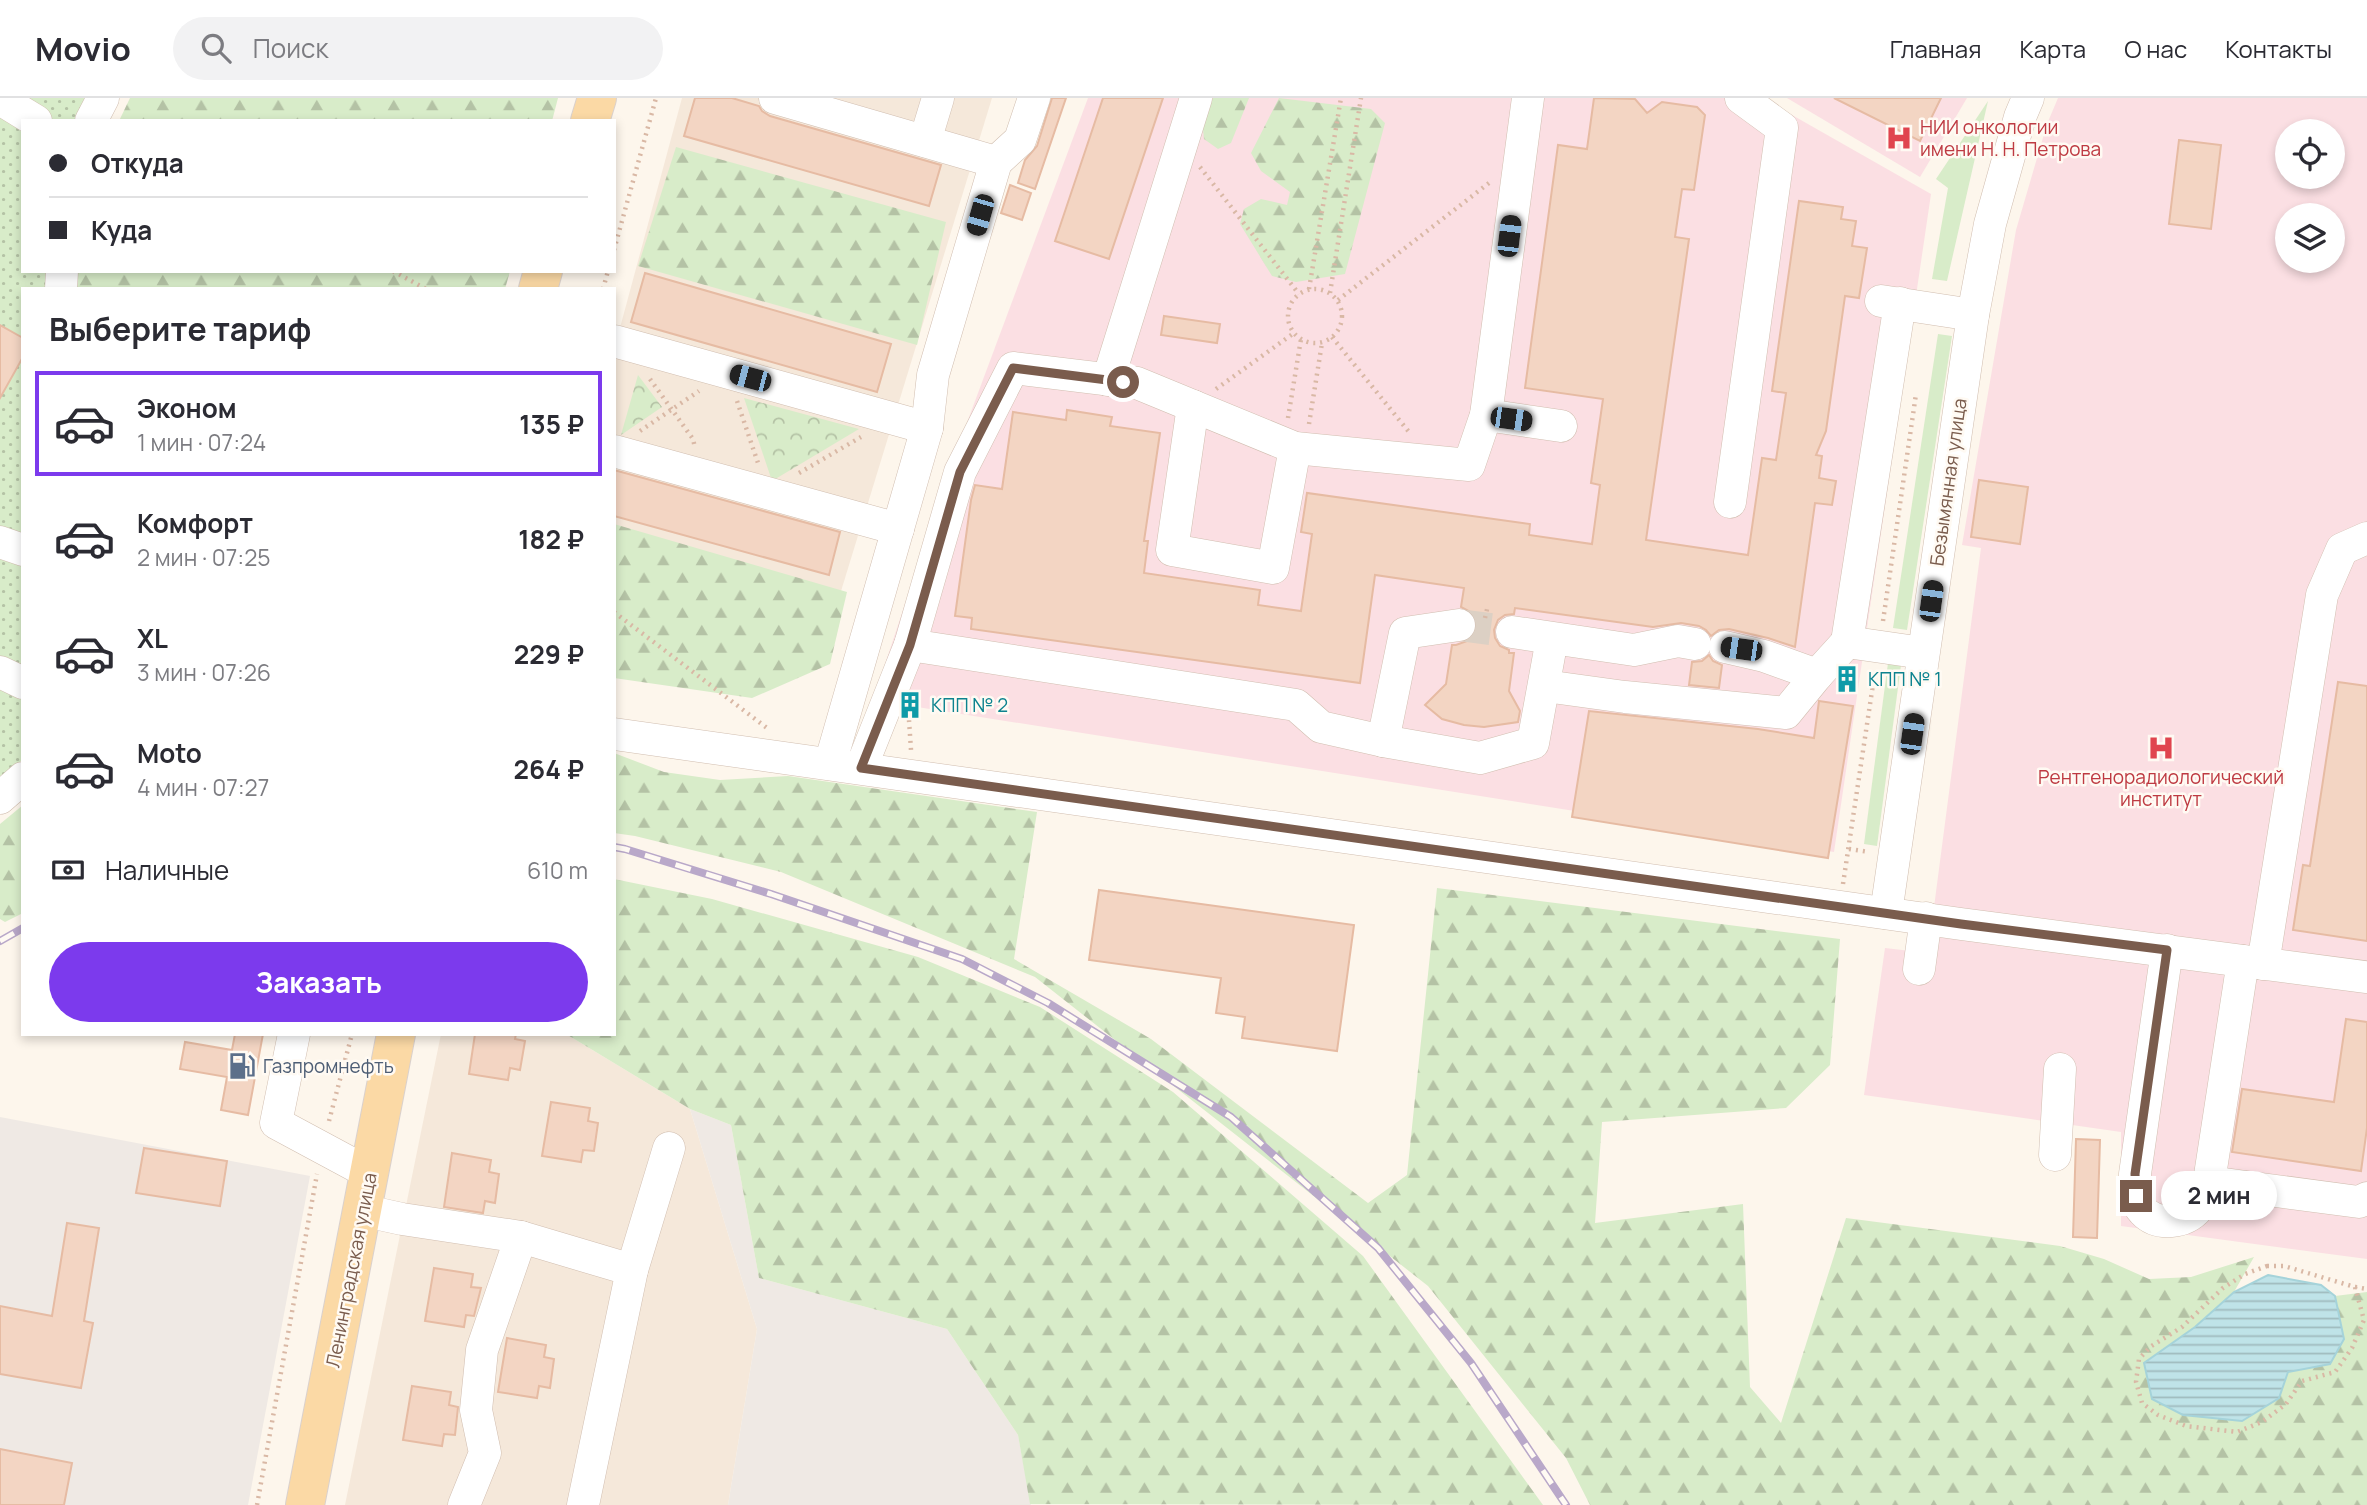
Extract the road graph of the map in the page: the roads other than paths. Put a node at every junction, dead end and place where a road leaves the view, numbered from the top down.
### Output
1 (103, 98) edge
2 (597, 98) edge
3 (775, 98) edge
4 (938, 98) edge
5 (1034, 98) edge
6 (1196, 98) edge
7 (1528, 98) edge
8 (1741, 98) edge
9 (2028, 98) edge
10 (0, 99) edge
11 (33, 119) edge
12 (92, 119) edge
13 (591, 119) edge
14 (925, 141) junction
15 (996, 162) junction
16 (1973, 315) junction
17 (620, 343) edge
18 (1108, 380) junction
19 (1193, 406) junction
20 (1486, 415) junction
21 (1560, 426) dead end
22 (927, 428) junction
23 (626, 442) edge
24 (1294, 447) junction
25 (1730, 502) dead end
26 (898, 529) junction
27 (2367, 538) edge
28 (0, 542) edge
29 (21, 549) edge
30 (1459, 625) tunnel mouth
31 (1511, 632) tunnel mouth
32 (1552, 639) junction
33 (1847, 642) junction
34 (910, 645) junction
35 (1923, 653) junction
36 (0, 672) edge
37 (1816, 674) junction
38 (21, 683) edge
39 (1545, 686) junction
40 (616, 734) edge
41 (1383, 741) junction
42 (853, 759) junction
43 (21, 780) edge
44 (0, 798) edge
45 (1886, 913) junction
46 (1926, 918) junction
47 (2167, 950) junction
48 (2253, 962) junction
49 (1919, 969) dead end
50 (2365, 978) edge
51 (294, 1036) edge
52 (396, 1036) edge
53 (2060, 1069) dead end
54 (669, 1148) dead end
55 (2055, 1155) dead end
56 (369, 1174) junction
57 (2209, 1182) junction
58 (2367, 1198) edge
59 (361, 1210) junction
60 (521, 1237) junction
61 (632, 1270) junction
62 (305, 1505) edge
63 (464, 1505) edge
64 (583, 1505) edge

1 - 12 street
2 - 13 main road
3 - 14 street
4 - 14 street
5 - 15 street
6 - 18 street
7 - 20 street
8 - 25 street
9 - 16 street, Безымянная улица
10 - 11 street
14 - 15 street
15 - 22 street
16 - 33 street
16 - 35 street, Безымянная улица
17 - 22 street
18 - 19 street
18 - 34 street
19 - 24 street
19 - 24 street
20 - 21 street
20 - 24 street
22 - 26 street
23 - 26 street
26 - 42 street
27 - 48 street
28 - 29 street
30 - 41 street
31 - 32 street
32 - 37 street
32 - 39 street
33 - 35 street
33 - 37 street
34 - 41 street
34 - 42 street
35 - 45 street, Безымянная улица
36 - 38 street
37 - 39 street
39 - 41 street
40 - 42 street
42 - 45 street
43 - 44 street
45 - 46 street
46 - 47 street
46 - 49 street
47 - 48 street
47 - 57 street
48 - 50 street
48 - 57 street
51 - 56 street
52 - 56 main road, Ленинградская улица
53 - 55 street
54 - 61 street
56 - 59 main road, Ленинградская улица
57 - 58 street
59 - 60 street
59 - 62 main road, Ленинградская улица
60 - 61 street
60 - 63 street
61 - 64 street

